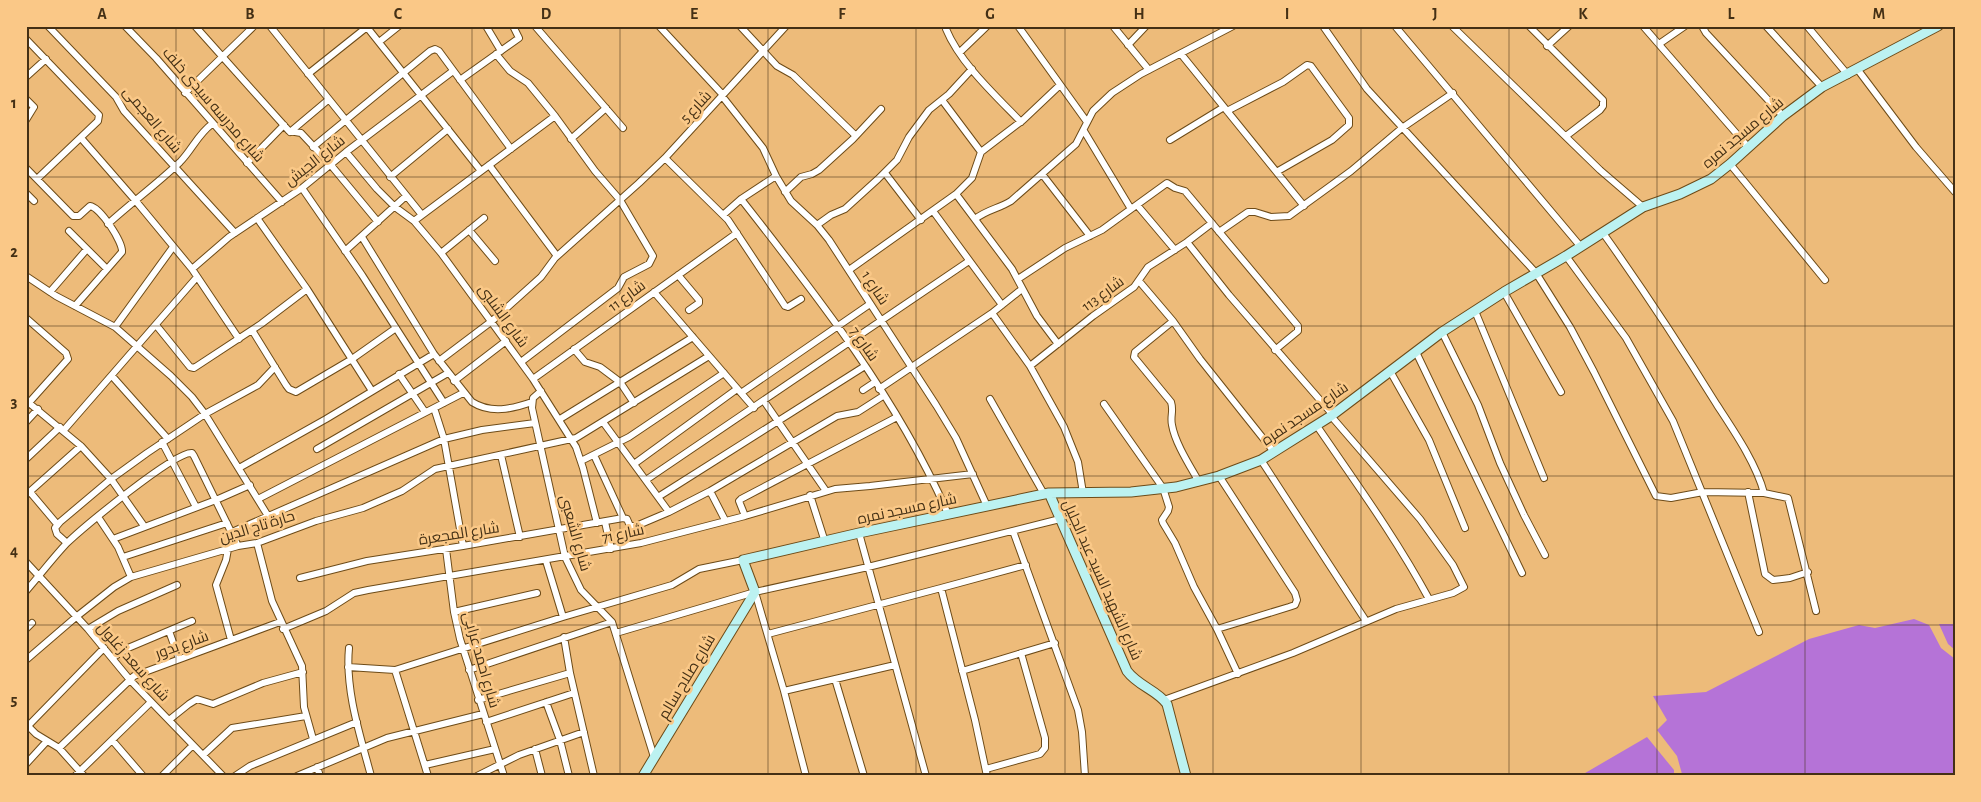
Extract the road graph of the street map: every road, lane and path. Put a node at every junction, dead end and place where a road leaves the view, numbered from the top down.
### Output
1 (48, 26) edge
2 (195, 26) edge
3 (254, 26) edge
4 (270, 26) edge
5 (366, 26) edge
6 (399, 26) edge
7 (486, 26) edge
8 (513, 26) edge
9 (534, 26) edge
10 (659, 26) edge
11 (740, 26) edge
12 (786, 26) edge
13 (947, 26) edge
14 (987, 26) edge
15 (1018, 26) edge
16 (1113, 26) edge
17 (1146, 26) edge
18 (1233, 26) edge
19 (1323, 26) edge
20 (1395, 26) edge
21 (1452, 26) edge
22 (1529, 26) edge
23 (1569, 26) edge
24 (1643, 26) edge
25 (1685, 26) edge
26 (1702, 26) edge
27 (1766, 26) edge
28 (1808, 26) edge
29 (1938, 26) edge
30 (127, 27) edge
31 (26, 39) edge
32 (379, 42) junction
33 (1659, 44) junction
34 (1128, 45) junction
35 (1547, 46) junction
36 (499, 52) junction
37 (960, 52) junction
38 (763, 53) junction
39 (1181, 54) junction
40 (222, 57) junction
41 (46, 59) junction
42 (972, 69) junction
43 (1149, 70) junction
44 (1858, 70) junction
45 (453, 71) junction
46 (403, 72) junction
47 (308, 74) junction
48 (1848, 75) junction
49 (26, 77) edge
50 (460, 80) junction
51 (1060, 84) junction
52 (1822, 87) junction
53 (185, 93) junction
54 (1453, 93) junction
55 (421, 95) junction
56 (723, 96) junction
57 (26, 99) edge
58 (328, 100) junction
59 (942, 100) junction
60 (606, 108) junction
61 (881, 109) dead end
62 (1225, 109) junction
63 (555, 116) junction
64 (1783, 116) junction
65 (26, 120) edge
66 (345, 120) junction
67 (1021, 122) junction
68 (1087, 122) junction
69 (212, 124) junction
70 (284, 126) junction
71 (623, 128) dead end
72 (1402, 128) junction
73 (448, 129) junction
74 (1084, 131) junction
75 (290, 132) junction
76 (856, 136) junction
77 (1566, 136) junction
78 (80, 138) junction
79 (571, 139) junction
80 (362, 140) junction
81 (1170, 140) dead end
82 (313, 146) junction
83 (1749, 148) junction
84 (512, 149) junction
85 (346, 152) junction
86 (981, 152) junction
87 (665, 158) junction
88 (247, 163) junction
89 (330, 164) junction
90 (1730, 164) junction
91 (489, 165) junction
92 (175, 167) junction
93 (26, 168) edge
94 (481, 171) junction
95 (1278, 171) junction
96 (884, 173) junction
97 (1042, 174) junction
98 (776, 176) junction
99 (390, 177) junction
100 (37, 179) junction
101 (302, 188) junction
102 (785, 192) junction
103 (1955, 192) edge
104 (26, 193) edge
105 (956, 194) junction
106 (406, 196) junction
107 (741, 199) junction
108 (135, 200) junction
109 (620, 200) junction
110 (34, 201) dead end
111 (282, 202) junction
112 (1304, 206) junction
113 (395, 207) junction
114 (1134, 207) junction
115 (1643, 207) junction
116 (933, 211) junction
117 (422, 215) junction
118 (723, 215) junction
119 (257, 218) junction
120 (484, 218) dead end
121 (975, 219) junction
122 (921, 220) junction
123 (414, 221) junction
124 (378, 222) junction
125 (1212, 223) junction
126 (108, 224) junction
127 (817, 225) junction
128 (469, 230) junction
129 (69, 231) dead end
130 (1219, 232) junction
131 (235, 233) junction
132 (737, 233) junction
133 (1603, 233) junction
134 (1090, 236) junction
135 (362, 237) junction
136 (1187, 242) junction
137 (173, 246) junction
138 (1581, 247) junction
139 (87, 249) junction
140 (1175, 250) junction
141 (345, 251) junction
142 (441, 253) junction
143 (557, 256) junction
144 (1566, 256) junction
145 (495, 261) dead end
146 (969, 261) junction
147 (107, 269) junction
148 (192, 269) junction
149 (848, 270) junction
150 (678, 274) junction
151 (1536, 274) junction
152 (26, 276) edge
153 (197, 276) junction
154 (1018, 278) junction
155 (1825, 280) dead end
156 (1140, 281) junction
157 (307, 289) junction
158 (1022, 289) junction
159 (50, 292) junction
160 (654, 292) junction
161 (1504, 292) junction
162 (801, 299) dead end
163 (870, 304) junction
164 (1002, 305) junction
165 (75, 306) junction
166 (688, 310) dead end
167 (1475, 310) junction
168 (992, 313) junction
169 (26, 318) edge
170 (880, 320) junction
171 (492, 321) junction
172 (1173, 321) junction
173 (156, 325) junction
174 (837, 326) junction
175 (115, 327) junction
176 (396, 328) junction
177 (252, 330) junction
178 (1442, 332) junction
179 (693, 337) junction
180 (239, 339) junction
181 (506, 341) junction
182 (848, 342) junction
183 (1058, 344) junction
184 (138, 345) junction
185 (574, 349) junction
186 (1275, 350) junction
187 (1416, 352) junction
188 (434, 354) junction
189 (709, 356) junction
190 (352, 359) junction
191 (439, 361) junction
192 (521, 362) junction
193 (418, 363) junction
194 (865, 366) junction
195 (1030, 366) junction
196 (275, 367) junction
197 (911, 367) junction
198 (1390, 371) junction
199 (448, 373) junction
200 (724, 373) junction
201 (399, 374) junction
202 (112, 376) junction
203 (533, 379) junction
204 (454, 380) junction
205 (620, 382) junction
206 (430, 384) junction
207 (877, 385) junction
208 (863, 390) dead end
209 (372, 391) junction
210 (541, 391) junction
211 (739, 391) junction
212 (1561, 392) dead end
213 (463, 393) junction
214 (413, 395) junction
215 (883, 396) junction
216 (990, 399) dead end
217 (764, 401) junction
218 (532, 402) junction
219 (634, 402) junction
220 (444, 403) junction
221 (28, 404) edge
222 (1104, 404) dead end
223 (434, 408) junction
224 (754, 408) junction
225 (38, 409) junction
226 (425, 412) junction
227 (205, 414) junction
228 (1332, 416) junction
229 (897, 417) junction
230 (560, 419) junction
231 (26, 422) edge
232 (603, 422) junction
233 (778, 422) junction
234 (535, 423) junction
235 (1317, 426) junction
236 (62, 429) junction
237 (444, 439) junction
238 (165, 440) junction
239 (572, 440) junction
240 (619, 443) junction
241 (794, 443) junction
242 (80, 446) junction
243 (540, 447) junction
244 (316, 449) dead end
245 (1274, 452) junction
246 (501, 455) junction
247 (594, 455) junction
248 (27, 457) edge
249 (173, 460) junction
250 (1261, 460) junction
251 (581, 461) junction
252 (634, 464) junction
253 (449, 465) junction
254 (809, 465) junction
255 (239, 468) junction
256 (973, 474) junction
257 (1219, 476) junction
258 (932, 478) junction
259 (1544, 478) dead end
260 (111, 479) junction
261 (646, 480) junction
262 (1199, 482) junction
263 (250, 485) junction
264 (1163, 488) junction
265 (710, 491) junction
266 (826, 491) junction
267 (1703, 492) junction
268 (1748, 492) junction
269 (1083, 493) junction
270 (1764, 493) junction
271 (28, 494) edge
272 (1046, 494) junction
273 (810, 495) junction
274 (124, 496) junction
275 (658, 497) junction
276 (258, 498) junction
277 (216, 500) junction
278 (987, 506) junction
279 (196, 507) junction
280 (669, 512) junction
281 (948, 514) junction
282 (268, 516) junction
283 (745, 516) junction
284 (98, 517) junction
285 (623, 518) junction
286 (1060, 519) junction
287 (725, 520) junction
288 (605, 522) junction
289 (227, 523) junction
290 (596, 523) junction
291 (57, 524) junction
292 (144, 526) junction
293 (1465, 528) dead end
294 (558, 530) junction
295 (1013, 531) junction
296 (232, 532) junction
297 (859, 533) junction
298 (520, 537) junction
299 (113, 538) junction
300 (825, 542) junction
301 (257, 543) junction
302 (67, 544) junction
303 (238, 546) junction
304 (463, 546) junction
305 (228, 549) junction
306 (446, 549) junction
307 (611, 549) junction
308 (1545, 555) dead end
309 (123, 557) junction
310 (565, 557) junction
311 (743, 560) junction
312 (546, 561) junction
313 (26, 562) edge
314 (1026, 564) junction
315 (868, 567) junction
316 (1808, 572) junction
317 (1522, 573) dead end
318 (39, 576) junction
319 (450, 576) junction
320 (131, 578) junction
321 (300, 578) dead end
322 (177, 585) dead end
323 (941, 588) junction
324 (26, 591) edge
325 (755, 592) junction
326 (537, 593) dead end
327 (1429, 599) junction
328 (879, 604) junction
329 (596, 608) junction
330 (1816, 611) dead end
331 (454, 612) junction
332 (76, 617) junction
333 (563, 617) junction
334 (192, 621) dead end
335 (1366, 621) junction
336 (280, 622) junction
337 (612, 622) junction
338 (32, 623) dead end
339 (26, 629) edge
340 (88, 629) junction
341 (283, 629) junction
342 (1217, 629) junction
343 (169, 631) junction
344 (1759, 632) dead end
345 (616, 633) junction
346 (768, 634) junction
347 (564, 637) junction
348 (231, 640) junction
349 (1054, 643) junction
350 (104, 648) junction
351 (349, 648) dead end
352 (463, 648) junction
353 (1021, 653) junction
354 (112, 658) junction
355 (179, 659) junction
356 (26, 660) edge
357 (895, 665) junction
358 (348, 667) junction
359 (395, 670) junction
360 (469, 670) junction
361 (962, 671) junction
362 (303, 672) junction
363 (570, 673) junction
364 (1238, 674) junction
365 (835, 679) junction
366 (130, 680) junction
367 (784, 691) junction
368 (574, 693) junction
369 (478, 700) junction
370 (1164, 700) junction
371 (151, 702) junction
372 (546, 702) junction
373 (483, 714) junction
374 (306, 716) junction
375 (169, 720) junction
376 (357, 722) junction
377 (486, 722) junction
378 (27, 726) edge
379 (414, 731) junction
380 (584, 732) junction
381 (112, 740) junction
382 (313, 740) junction
383 (560, 740) junction
384 (47, 741) junction
385 (193, 745) junction
386 (58, 748) junction
387 (363, 748) junction
388 (495, 749) junction
389 (535, 749) junction
390 (203, 755) junction
391 (654, 757) junction
392 (26, 764) edge
393 (500, 764) junction
394 (425, 766) junction
395 (317, 767) junction
396 (986, 773) edge
397 (79, 774) edge
398 (143, 776) edge
399 (162, 776) edge
400 (223, 776) edge
401 (235, 776) edge
402 (297, 776) edge
403 (320, 776) edge
404 (371, 776) edge
405 (428, 776) edge
406 (477, 776) edge
407 (504, 776) edge
408 (542, 776) edge
409 (569, 776) edge
410 (594, 776) edge
411 (644, 776) edge
412 (806, 776) edge
413 (864, 776) edge
414 (926, 776) edge
415 (1085, 776) edge
416 (1186, 776) edge

1 - 92 street, شارع العجمى
2 - 40 street
3 - 40 street
4 - 47 street
5 - 32 street
5 - 47 street
6 - 32 street
7 - 36 street
8 - 36 street
9 - 60 street
10 - 56 street, شارع 1
11 - 38 street
12 - 38 street, شارع 5
13 - 37 street
14 - 37 street
15 - 51 street
16 - 34 street
17 - 34 street
18 - 39 street
19 - 72 street
20 - 54 street
21 - 77 street
22 - 35 street
23 - 35 street
24 - 33 street
25 - 33 street
26 - 64 street
27 - 52 street
28 - 48 street
29 - 44 street, شارع مسجد نمره
30 - 53 street, شارع مدرسه سيدى خلف
31 - 41 street
32 - 46 street
33 - 83 street
34 - 43 street
35 - 77 street
36 - 50 street
36 - 63 street
37 - 42 street
38 - 56 street, شارع 5
38 - 76 street
39 - 43 street
39 - 62 street
40 - 53 street
40 - 70 street
41 - 49 street
41 - 78 street
42 - 59 street
42 - 67 street
43 - 68 street
44 - 48 street, شارع مسجد نمره
44 - 103 street
45 - 46 street
45 - 50 street
45 - 55 street, شارع الجيش
46 - 55 street
46 - 66 street
47 - 58 street
48 - 52 street, شارع مسجد نمره
50 - 84 street
51 - 67 street
51 - 68 street
52 - 64 street, شارع مسجد نمره
53 - 69 street, شارع مدرسه سيدى خلف
54 - 72 street
54 - 138 street
55 - 73 street
55 - 80 street, شارع الجيش
56 - 87 street, شارع 5
56 - 98 street, شارع 1
57 - 65 street
58 - 66 street
58 - 75 street
59 - 86 street
59 - 96 street
60 - 71 street
60 - 79 street
61 - 76 street
62 - 81 street
62 - 95 street
62 - 95 street
63 - 79 street
63 - 84 street
64 - 83 street, شارع مسجد نمره
66 - 80 street
66 - 82 street
67 - 86 street
68 - 74 street
69 - 88 street, شارع مدرسه سيدى خلف
69 - 92 street
70 - 75 street
70 - 88 street
72 - 112 street
72 - 151 street
73 - 94 street
73 - 99 street
74 - 97 street
74 - 114 street
75 - 82 street
76 - 102 street
77 - 115 street
78 - 100 street
78 - 108 street
79 - 109 street
80 - 85 street, شارع الجيش
80 - 99 street
82 - 89 street
83 - 90 street, شارع مسجد نمره
84 - 91 street
85 - 89 street, شارع الجيش
85 - 113 street, شارع الشلبى
86 - 105 street
87 - 109 street, شارع 5
87 - 118 street
88 - 111 street, شارع مدرسه سيدى خلف
89 - 101 street, شارع الجيش
89 - 124 street
90 - 115 street, شارع مسجد نمره
90 - 155 street
91 - 94 street
91 - 143 street
92 - 108 street
92 - 131 street, شارع العجمى
93 - 100 street
94 - 117 street
95 - 112 street
96 - 122 street
96 - 127 street
97 - 121 street
97 - 134 street
98 - 102 street, شارع 1
98 - 107 street
99 - 106 street
100 - 126 street
101 - 111 street, شارع الجيش
101 - 141 street
102 - 127 street, شارع 1
104 - 110 street
105 - 116 street
105 - 121 street
106 - 113 street
106 - 117 street
107 - 118 street
107 - 174 street, شارع 7
108 - 126 street
108 - 137 street
109 - 143 street, شارع 5
109 - 192 street
111 - 119 street, شارع الجيش
112 - 130 street
113 - 123 street, شارع الشلبى
113 - 124 street
114 - 125 street
114 - 134 street
114 - 140 street
115 - 133 street, شارع مسجد نمره
116 - 122 street
116 - 146 street
117 - 123 street
118 - 132 street
119 - 131 street, شارع الجيش
119 - 157 street
120 - 128 street
121 - 154 street
122 - 149 street
123 - 142 street, شارع الشلبى
124 - 135 street
125 - 130 street
125 - 136 street, شارع 113
126 - 147 street
127 - 149 street, شارع 1
128 - 142 street
128 - 145 street
129 - 139 street
130 - 186 street
131 - 148 street, شارع الجيش
132 - 150 street, شارع 11
132 - 162 street
133 - 138 street, شارع مسجد نمره
133 - 270 street
134 - 154 street
135 - 141 street
135 - 188 street
136 - 140 street, شارع 113
136 - 186 street
137 - 148 street
137 - 175 street
138 - 144 street, شارع مسجد نمره
139 - 147 street
139 - 159 street
140 - 156 street, شارع 113
141 - 176 street
142 - 171 street, شارع الشلبى
143 - 171 street, شارع 5
144 - 151 street, شارع مسجد نمره
144 - 267 street
146 - 164 street
146 - 170 street
147 - 165 street
148 - 153 street
149 - 163 street, شارع 1
150 - 160 street, شارع 11
150 - 166 street
151 - 161 street, شارع مسجد نمره
151 - 267 street
152 - 159 street
153 - 173 street
153 - 180 street
154 - 158 street
156 - 172 street
156 - 183 street, شارع 113
157 - 177 street
157 - 190 street
158 - 164 street
158 - 183 street
159 - 165 street
160 - 179 street
160 - 185 street, شارع 11
161 - 167 street, شارع مسجد نمره
161 - 212 street
163 - 170 street, شارع 1
163 - 174 street
164 - 168 street
165 - 175 street
167 - 178 street, شارع مسجد نمره
167 - 259 street
168 - 195 street
168 - 197 street
169 - 221 street
170 - 182 street
170 - 197 street, شارع 1
171 - 181 street, شارع الشلبى
171 - 191 street, شارع 5
172 - 245 street
172 - 262 street
173 - 180 street
173 - 184 street
174 - 182 street, شارع 7
174 - 211 street
175 - 184 street
176 - 190 street
176 - 193 street
177 - 180 street
177 - 196 street
178 - 187 street, شارع مسجد نمره
178 - 308 street
179 - 189 street
179 - 205 street
181 - 192 street, شارع الشلبى
181 - 204 street
182 - 194 street, شارع 7
182 - 217 street
183 - 195 street, شارع 113
184 - 202 street
184 - 227 street
185 - 203 street, شارع 11
185 - 205 street
186 - 228 street
187 - 198 street, شارع مسجد نمره
187 - 317 street
188 - 191 street
188 - 193 street
189 - 200 street
189 - 219 street, حارة تاج الدين
190 - 196 street
190 - 209 street
191 - 199 street
192 - 203 street, شارع الشلبى
193 - 201 street
193 - 206 street
194 - 207 street, شارع 7
194 - 233 street
195 - 269 street
196 - 227 street
197 - 207 street
197 - 256 street, شارع 1
198 - 228 street, شارع مسجد نمره
198 - 293 street
199 - 204 street
199 - 206 street
200 - 211 street
200 - 240 street
201 - 209 street
201 - 214 street
202 - 236 street
202 - 238 street
203 - 210 street, شارع الشلبى
204 - 213 street
205 - 219 street
205 - 230 street
206 - 214 street
206 - 220 street
207 - 208 street
207 - 215 street, شارع 7
209 - 255 street
210 - 218 street
210 - 230 street, شارع الشلبى
211 - 224 street
211 - 252 street
213 - 218 street
213 - 220 street
214 - 226 street
214 - 244 street
215 - 229 street, شارع 7
215 - 241 street
216 - 272 street
217 - 224 street
217 - 233 street
218 - 234 street, شارع الشعبى
219 - 232 street, حارة تاج الدين
220 - 223 street
221 - 225 street
222 - 264 street
223 - 226 street
223 - 237 street
224 - 261 street
225 - 231 street
225 - 236 street
226 - 276 street
227 - 238 street
227 - 255 street
228 - 235 street, شارع مسجد نمره
228 - 327 street
229 - 254 street
229 - 258 street, شارع 7
230 - 239 street, شارع الشلبى
232 - 239 street, حارة تاج الدين
232 - 240 street
233 - 241 street
233 - 275 street
234 - 237 street
234 - 243 street, شارع الشعبى
235 - 245 street, شارع مسجد نمره
235 - 327 street
236 - 242 street
236 - 248 street
237 - 253 street
237 - 282 street
238 - 249 street
238 - 260 street
239 - 243 street, حارة تاج الدين
239 - 251 street, شارع الشلبى
240 - 247 street
240 - 252 street
241 - 254 street
241 - 265 street
242 - 260 street
242 - 271 street
243 - 246 street, حارة تاج الدين
243 - 294 street, شارع الشعبى
245 - 250 street, شارع مسجد نمره
246 - 253 street, حارة تاج الدين
246 - 298 street
247 - 251 street
247 - 285 street
249 - 274 street
249 - 277 street
249 - 279 street
250 - 257 street, شارع مسجد نمره
250 - 335 street
251 - 290 street, شارع الشلبى
252 - 261 street
253 - 301 street, حارة تاج الدين
253 - 304 street
254 - 266 street
254 - 283 street
255 - 263 street
256 - 258 street, شارع 71
256 - 278 street, شارع 1
257 - 262 street, شارع مسجد نمره
257 - 342 street
258 - 266 street, شارع 71
258 - 281 street, شارع 7
260 - 274 street
260 - 291 street
261 - 275 street
262 - 264 street, شارع مسجد نمره
263 - 276 street
263 - 277 street
264 - 269 street, شارع مسجد نمره
264 - 342 street
265 - 280 street
265 - 287 street
266 - 273 street, شارع 71
267 - 268 street
267 - 344 street
268 - 270 street
268 - 316 street
269 - 272 street, شارع مسجد نمره
270 - 316 street
271 - 291 street
272 - 278 street, شارع مسجد نمره
272 - 286 street, شارع الشهيد السيد عبد الجليل
273 - 283 street, شارع 71
273 - 300 street
274 - 284 street
274 - 292 street
275 - 280 street
276 - 282 street
277 - 279 street
277 - 289 street
278 - 281 street, شارع مسجد نمره
279 - 292 street
280 - 285 street
281 - 297 street, شارع مسجد نمره
282 - 296 street
283 - 287 street, شارع 71
284 - 299 street
284 - 302 street
285 - 288 street, شارع المجعرة
286 - 295 street
286 - 370 street, شارع الشهيد السيد عبد الجليل
287 - 307 street, شارع 71
288 - 290 street, شارع المجعرة
288 - 307 street
289 - 296 street
289 - 309 street
290 - 294 street, شارع المجعرة
291 - 302 street
292 - 299 street
294 - 298 street, شارع المجعرة
294 - 310 street, شارع الشعبى
295 - 314 street
295 - 315 street
296 - 303 street
297 - 300 street, شارع مسجد نمره
297 - 315 street
298 - 304 street, شارع المجعرة
299 - 309 street
300 - 311 street, شارع مسجد نمره
301 - 303 street, حارة تاج الدين
301 - 336 street
302 - 318 street
303 - 305 street, حارة تاج الدين
304 - 306 street, شارع المجعرة
305 - 320 street, حارة تاج الدين
305 - 348 street
306 - 319 street, شارع احمد عرابى
306 - 321 street, شارع المجعرة
307 - 310 street, شارع 71
309 - 320 street
310 - 312 street, شارع 71
310 - 329 street, شارع الشعبى
311 - 325 street
311 - 329 street, شارع مسجد نمره
312 - 319 street, شارع 71
312 - 333 street
313 - 318 street, شارع سعد زغلول
314 - 323 street
314 - 349 street
315 - 325 street
315 - 328 street
316 - 330 street
318 - 324 street
318 - 332 street, شارع سعد زغلول
319 - 331 street, شارع احمد عرابى
319 - 341 street, شارع 71
320 - 332 street, حارة تاج الدين
322 - 340 street
323 - 328 street
323 - 361 street
325 - 345 street
325 - 346 street
325 - 391 street, شارع صلاح سالم
326 - 331 street
327 - 335 street
328 - 346 street
328 - 357 street
329 - 333 street, شارع مسجد نمره
329 - 337 street, شارع الشعبى
331 - 352 street, شارع احمد عرابى
332 - 340 street, شارع سعد زغلول
332 - 356 street, حارة تاج الدين
333 - 352 street, شارع مسجد نمره
334 - 343 street
335 - 364 street
336 - 341 street
336 - 348 street, شارع بدور
337 - 345 street, شارع الشعبى
337 - 347 street
338 - 339 street
340 - 350 street, شارع سعد زغلول
341 - 362 street
342 - 364 street
343 - 354 street
343 - 355 street
345 - 391 street, شارع الشعبى
346 - 367 street
347 - 360 street
347 - 363 street
348 - 355 street, شارع بدور
349 - 353 street
349 - 415 street
350 - 354 street, شارع سعد زغلول
350 - 378 street
351 - 358 street
352 - 359 street, شارع مسجد نمره
352 - 360 street, شارع احمد عرابى
353 - 361 street
353 - 396 street
354 - 366 street, شارع سعد زغلول
355 - 366 street, شارع بدور
357 - 365 street
357 - 414 street
358 - 359 street
358 - 376 street
359 - 379 street
360 - 369 street, شارع احمد عرابى
361 - 396 street
362 - 374 street
362 - 375 street
363 - 368 street
363 - 369 street
364 - 370 street
365 - 367 street
365 - 413 street
366 - 371 street, شارع سعد زغلول
366 - 386 street, شارع بدور
367 - 412 street
368 - 372 street
368 - 380 street
369 - 373 street, شارع احمد عرابى
370 - 416 street
371 - 375 street, شارع سعد زغلول
371 - 381 street
372 - 377 street
372 - 383 street
373 - 377 street, شارع احمد عرابى
373 - 379 street
374 - 382 street
374 - 390 street
375 - 385 street, شارع سعد زغلول
376 - 382 street
376 - 387 street
377 - 388 street, شارع احمد عرابى
378 - 384 street
379 - 387 street
379 - 394 street
380 - 383 street
380 - 410 street
381 - 397 street
381 - 398 street
382 - 401 street
383 - 389 street
383 - 409 street
384 - 386 street
384 - 392 street
385 - 390 street, شارع سعد زغلول
385 - 399 street
386 - 397 street
387 - 395 street
387 - 404 street
388 - 393 street, شارع احمد عرابى
388 - 394 street
389 - 393 street
389 - 408 street
390 - 400 street, شارع سعد زغلول
391 - 411 street, شارع صلاح سالم
393 - 406 street
393 - 407 street, شارع احمد عرابى
394 - 405 street
395 - 402 street
395 - 403 street

